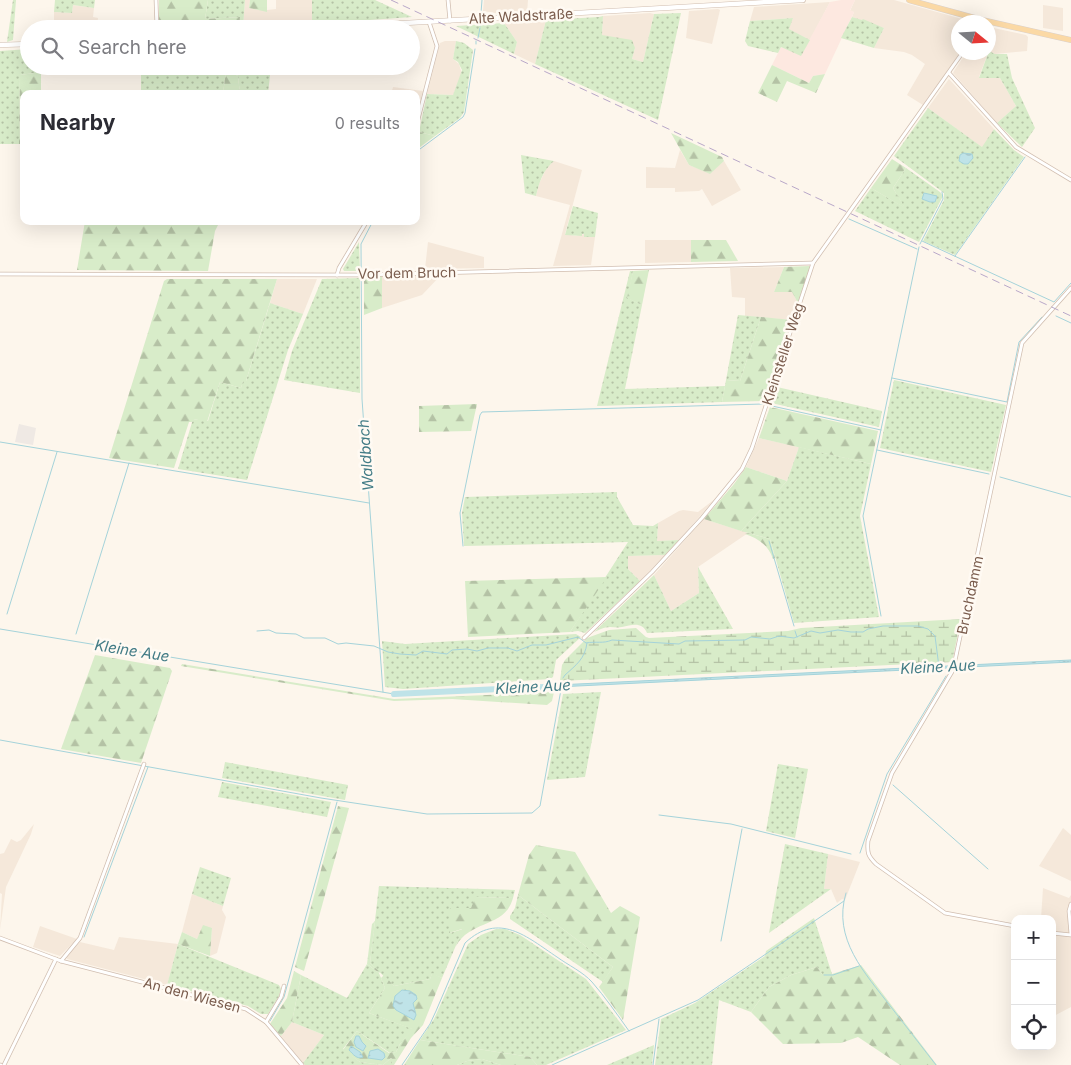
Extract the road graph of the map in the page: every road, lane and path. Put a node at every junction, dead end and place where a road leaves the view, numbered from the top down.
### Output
1 (156, 0) edge
2 (448, 0) edge
3 (803, 0) edge
4 (909, 0) edge
5 (960, 15) edge
6 (156, 20) edge
7 (450, 20) junction
8 (420, 22) edge
9 (429, 22) junction
10 (996, 24) edge
11 (1071, 40) edge
12 (20, 44) edge
13 (0, 45) edge
14 (958, 60) edge
15 (949, 73) junction
16 (420, 112) edge
17 (1071, 180) edge
18 (365, 225) edge
19 (814, 263) junction
20 (0, 274) edge
21 (337, 275) junction
22 (1071, 288) edge
23 (584, 638) dead end
24 (143, 766) dead end
25 (1071, 904) edge
26 (1011, 925) edge
27 (1056, 933) edge
28 (1071, 934) edge
29 (0, 938) edge
30 (56, 959) junction
31 (61, 961) junction
32 (284, 986) dead end
33 (266, 1022) junction
34 (2, 1065) edge
35 (302, 1065) edge

1 - 6 street
2 - 7 street
3 - 7 street, Alte Waldstraße
4 - 5 main road
7 - 9 street, Alte Waldstraße
8 - 9 street, Alte Waldstraße
9 - 16 street
10 - 11 main road
12 - 13 street
14 - 15 street, Kleinsteller Weg
15 - 17 street
15 - 19 street, Kleinsteller Weg
18 - 21 street
19 - 21 street, Vor dem Bruch
19 - 23 street, Kleinsteller Weg
20 - 21 street, Vor dem Bruch
22 - 26 street, Bruchdamm
24 - 31 street
25 - 28 street
27 - 28 street
29 - 30 street, An den Wiesen
30 - 31 street, An den Wiesen
30 - 34 street
31 - 33 street, An den Wiesen
32 - 33 street
33 - 35 street, An den Wiesen

